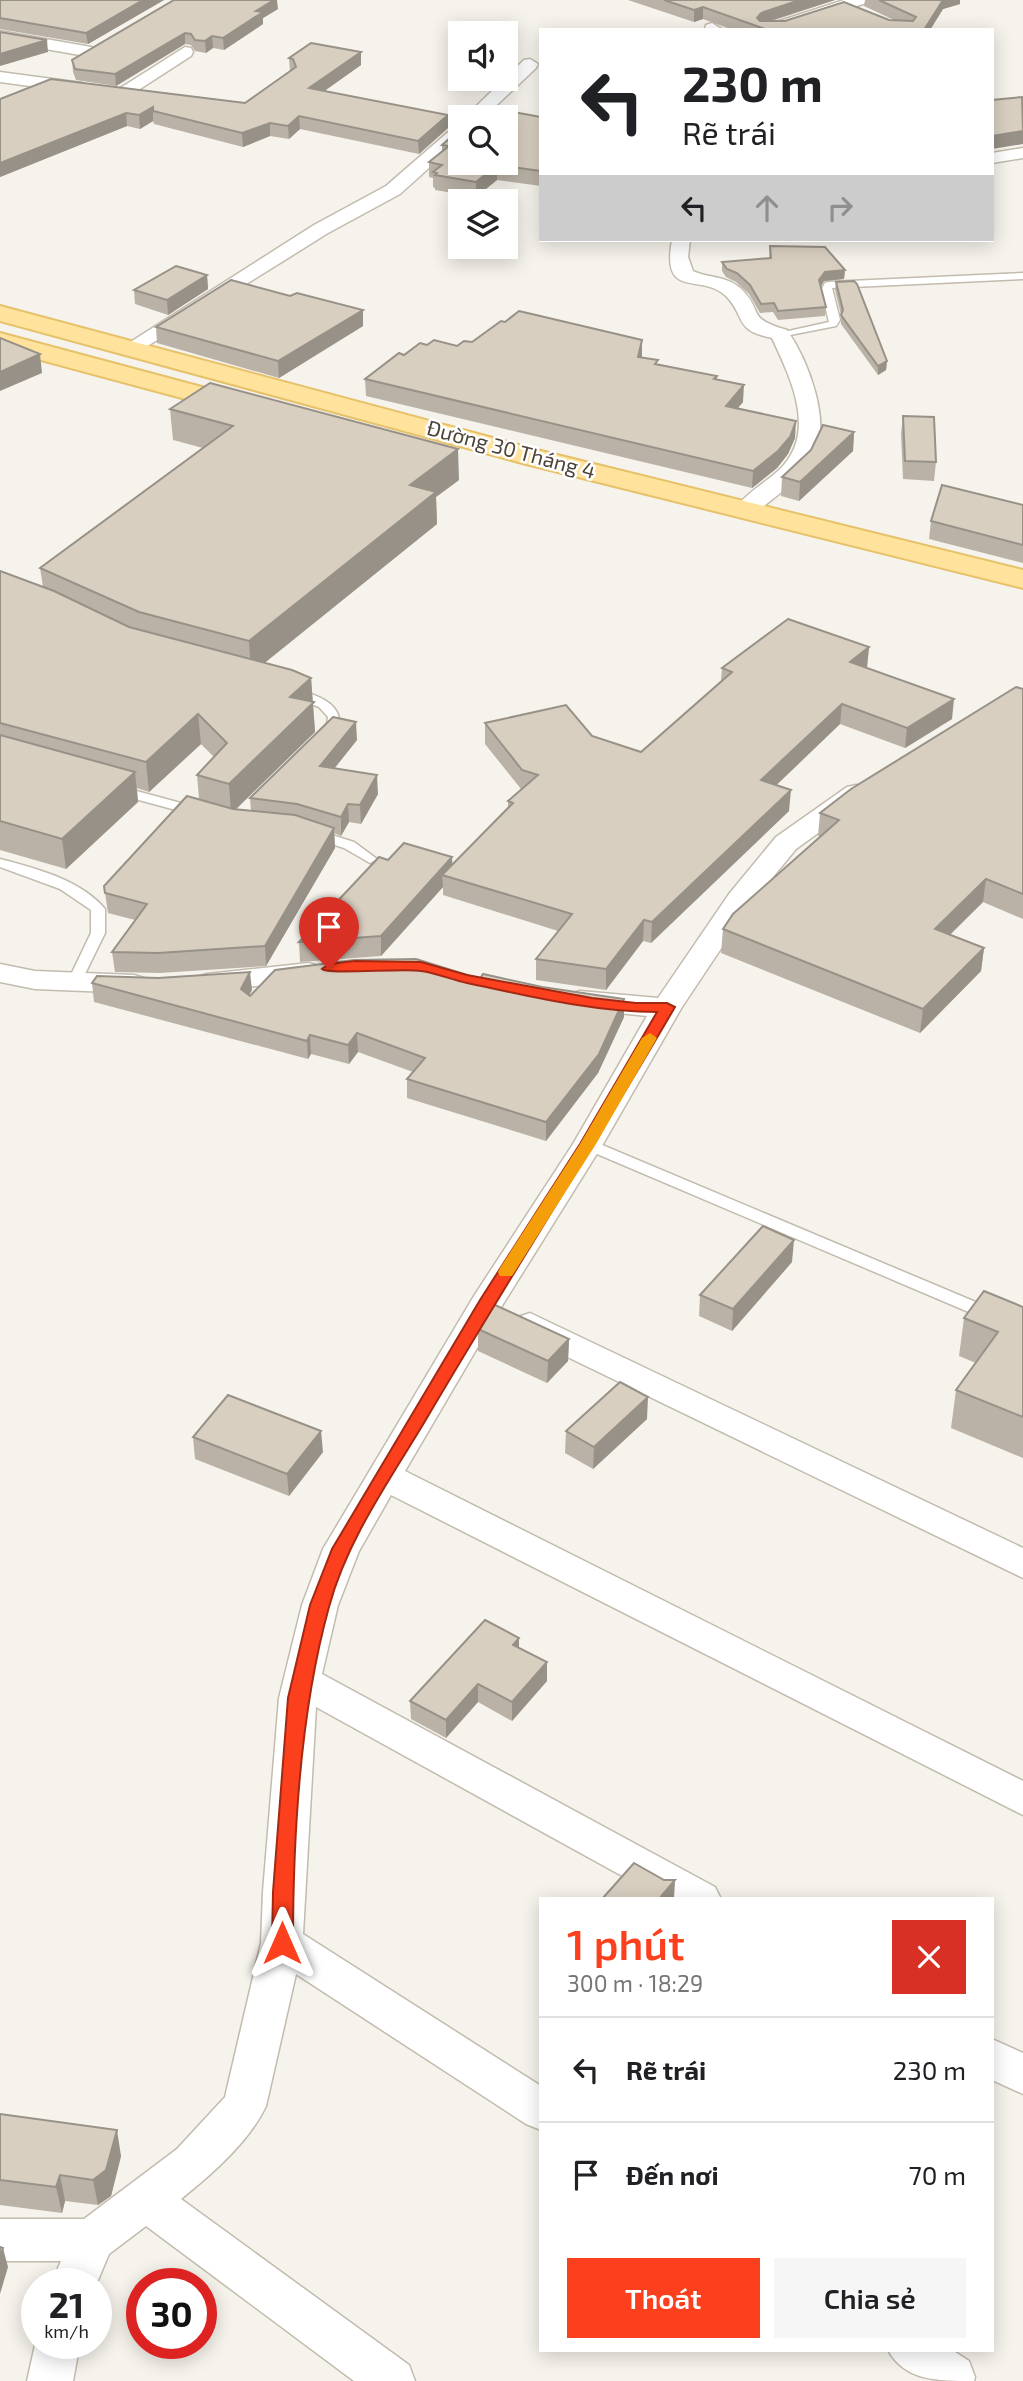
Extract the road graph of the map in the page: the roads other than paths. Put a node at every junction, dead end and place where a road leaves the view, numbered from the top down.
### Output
1 (860, 0) edge
2 (843, 5) junction
3 (868, 16) edge
4 (773, 28) edge
5 (0, 36) edge
6 (185, 52) dead end
7 (530, 64) dead end
8 (0, 77) edge
9 (39, 82) junction
10 (107, 92) junction
11 (145, 97) edge
12 (487, 105) edge
13 (448, 142) edge
14 (1023, 153) edge
15 (994, 158) edge
16 (681, 242) edge
17 (1023, 276) edge
18 (0, 313) edge
19 (780, 334) junction
20 (0, 341) edge
21 (131, 348) junction
22 (332, 402) junction
23 (335, 430) edge
24 (745, 510) junction
25 (1023, 579) edge
26 (1023, 601) edge
27 (281, 689) edge
28 (314, 745) edge
29 (883, 776) edge
30 (105, 786) edge
31 (209, 815) edge
32 (299, 828) edge
33 (370, 859) dead end
34 (0, 863) edge
35 (342, 967) edge
36 (0, 973) edge
37 (75, 981) junction
38 (553, 995) edge
39 (667, 1007) junction
40 (588, 1144) junction
41 (486, 1304) junction
42 (991, 1315) edge
43 (384, 1476) junction
44 (1023, 1564) edge
45 (302, 1681) junction
46 (1023, 1799) edge
47 (697, 1897) edge
48 (282, 1943) junction
49 (994, 2059) edge
50 (1023, 2075) edge
51 (539, 2109) edge
52 (147, 2200) junction
53 (0, 2240) edge
54 (92, 2240) junction
55 (81, 2268) edge
56 (914, 2352) edge
57 (54, 2359) edge
58 (952, 2377) dead end
59 (50, 2381) edge
60 (392, 2381) edge

1 - 2 street
2 - 3 street
2 - 4 street
5 - 9 street
6 - 10 street
7 - 12 street
8 - 9 street
9 - 10 street
10 - 11 street
13 - 21 street
14 - 15 street
16 - 19 street
17 - 19 lane
18 - 21 main road, Đường 30 Tháng 4
19 - 24 street
20 - 22 main road
21 - 22 main road, Đường 30 Tháng 4
22 - 24 main road, Đường 30 Tháng 4
23 - 26 main road, Đường 30 Tháng 4
24 - 25 main road, Đường 30 Tháng 4
27 - 28 lane
29 - 39 street
30 - 31 lane
32 - 33 lane
34 - 37 lane
35 - 37 street
36 - 37 street
38 - 39 street
39 - 40 street
40 - 41 street
40 - 42 lane
41 - 43 street
41 - 44 street
43 - 45 street
43 - 46 street
45 - 47 street
45 - 48 street
48 - 51 street
48 - 52 street
49 - 50 street
52 - 54 street
52 - 60 street
53 - 54 street
54 - 55 street
56 - 58 street
57 - 59 street

